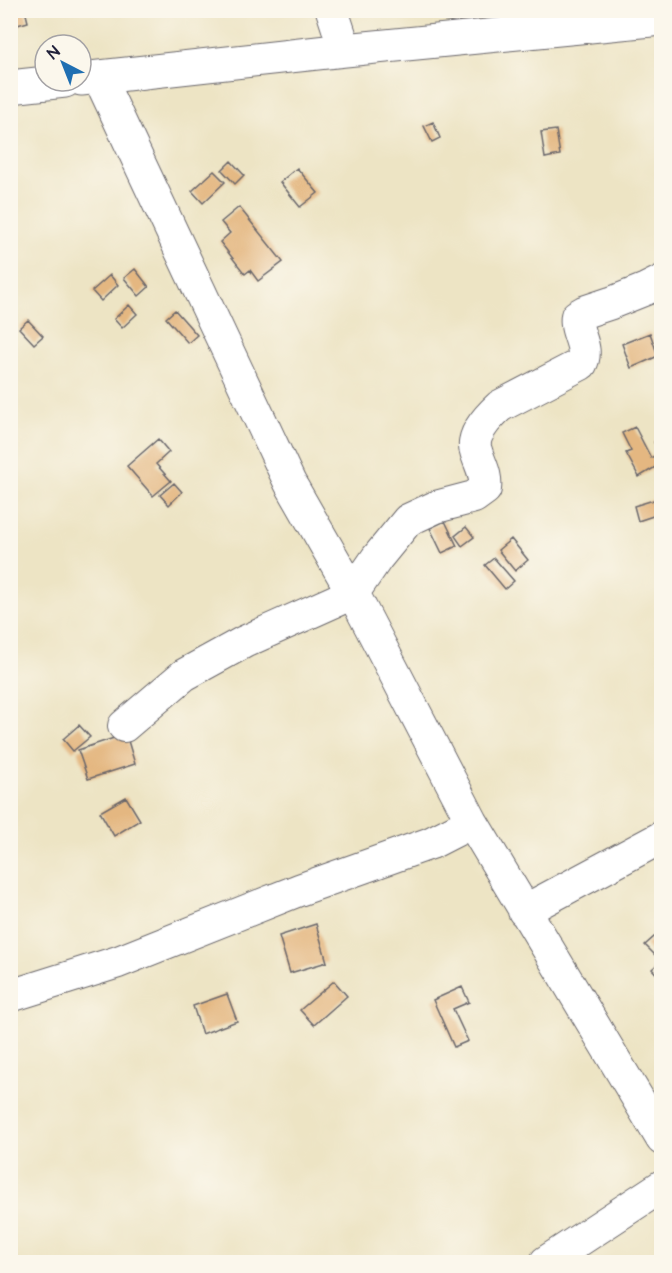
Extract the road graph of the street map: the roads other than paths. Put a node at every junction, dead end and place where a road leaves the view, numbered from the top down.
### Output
1 (332, 10) edge
2 (662, 19) edge
3 (345, 50) junction
4 (93, 78) edge
5 (33, 84) edge
6 (93, 84) edge
7 (10, 87) edge
8 (662, 281) edge
9 (353, 594) junction
10 (124, 726) dead end
11 (472, 822) junction
12 (662, 837) edge
13 (525, 911) junction
14 (10, 996) edge
15 (662, 1139) edge
16 (662, 1186) edge
17 (546, 1263) edge

1 - 3 street
2 - 3 main road
3 - 4 main road
5 - 7 main road
6 - 9 street
8 - 9 street
9 - 10 street
9 - 11 street
11 - 13 street
11 - 14 street
12 - 13 street
13 - 15 street
16 - 17 street

